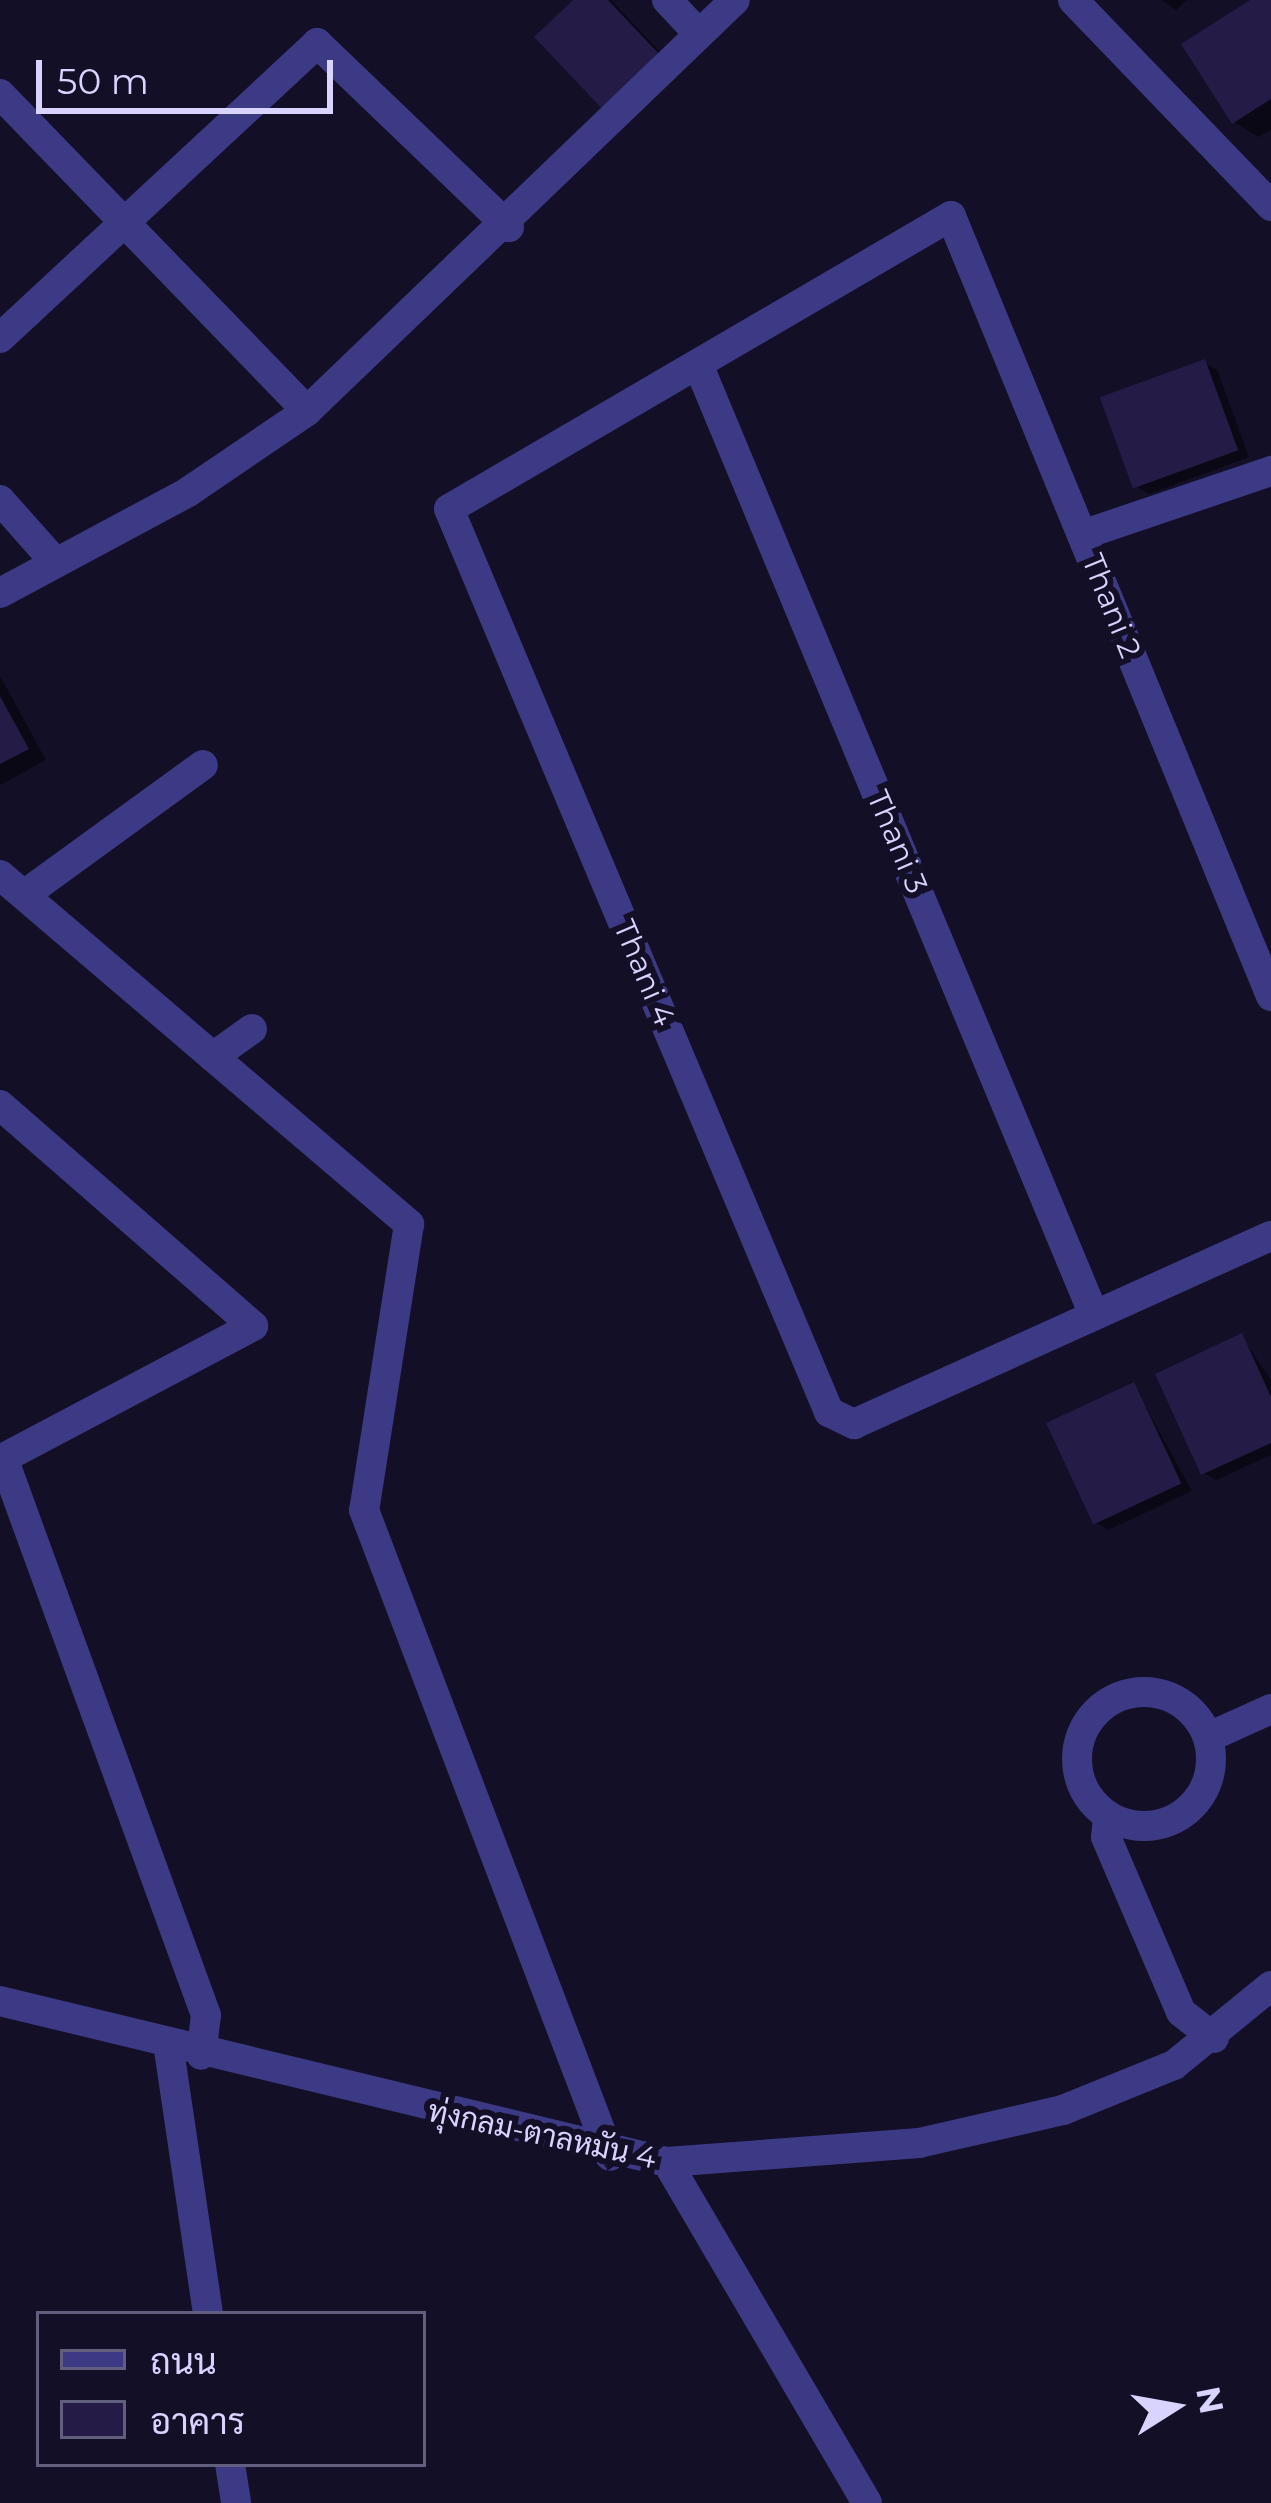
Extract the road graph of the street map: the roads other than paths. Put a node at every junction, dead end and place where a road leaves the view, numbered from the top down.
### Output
1 (667, 0) edge
2 (735, 0) edge
3 (1073, 0) edge
4 (699, 34) junction
5 (0, 94) edge
6 (1271, 206) edge
7 (125, 220) junction
8 (508, 227) junction
9 (0, 338) edge
10 (700, 369) junction
11 (307, 411) junction
12 (1271, 471) edge
13 (0, 500) edge
14 (1082, 535) junction
15 (55, 562) junction
16 (0, 593) edge
17 (203, 765) dead end
18 (12, 885) edge
19 (1271, 996) edge
20 (252, 1029) dead end
21 (213, 1057) junction
22 (0, 1105) edge
23 (1271, 1236) edge
24 (1094, 1315) junction
25 (2, 1459) edge
26 (1271, 1709) edge
27 (1209, 1737) junction
28 (1108, 1816) junction
29 (1271, 1985) edge
30 (0, 2001) edge
31 (1214, 2038) junction
32 (168, 2043) junction
33 (201, 2055) junction
34 (610, 2156) junction
35 (667, 2162) junction
36 (208, 2311) edge
37 (230, 2467) edge
38 (236, 2503) edge
39 (867, 2503) edge

1 - 4 street
2 - 4 street
3 - 6 street
4 - 8 street
5 - 7 street
7 - 8 street
7 - 9 street
7 - 11 street
8 - 11 street
10 - 14 street, Thani 2
10 - 24 street, Thani 3
10 - 24 street, Thani 4
11 - 15 street
12 - 14 street
13 - 15 street
14 - 19 street, Thani 2
15 - 16 street
17 - 18 street
18 - 21 street
20 - 21 street
21 - 34 street
22 - 25 street
23 - 24 street
25 - 33 street
26 - 27 street
27 - 28 street
27 - 28 street
28 - 31 street
29 - 31 street, ทุ่งกลม-ตาลหมัน 4
30 - 32 street, ทุ่งกลม-ตาลหมัน 4
31 - 35 street, ทุ่งกลม-ตาลหมัน 4
32 - 33 street, ทุ่งกลม-ตาลหมัน 4
32 - 36 street
33 - 34 street, ทุ่งกลม-ตาลหมัน 4
34 - 35 street, ทุ่งกลม-ตาลหมัน 4
35 - 39 street
37 - 38 street

